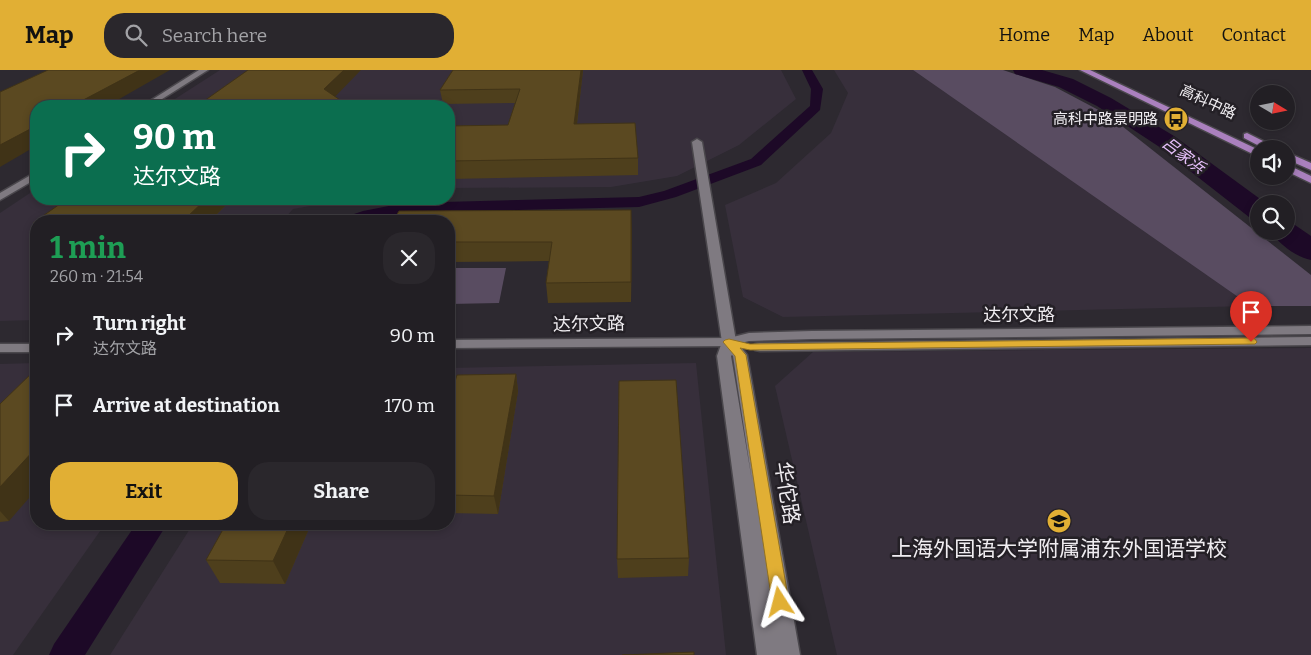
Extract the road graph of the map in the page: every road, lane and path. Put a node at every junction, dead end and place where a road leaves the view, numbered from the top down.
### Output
1 (204, 70) edge
2 (1084, 70) edge
3 (1102, 70) edge
4 (1151, 92) dead end
5 (156, 100) edge
6 (1241, 134) dead end
7 (1253, 140) edge
8 (697, 142) dead end
9 (1250, 150) edge
10 (1295, 159) edge
11 (1311, 167) edge
12 (1295, 172) edge
13 (30, 178) edge
14 (1311, 180) edge
15 (0, 197) edge
16 (1311, 330) edge
17 (1311, 341) edge
18 (729, 342) junction
19 (455, 344) edge
20 (0, 348) edge
21 (30, 348) edge
22 (768, 655) edge
23 (789, 655) edge

1 - 5 street
2 - 9 main road, 高科中路
3 - 4 main road
6 - 7 main road, 高科中路
8 - 18 street, 华佗路
10 - 11 main road
12 - 14 main road
13 - 15 street
16 - 18 street, 达尔文路
17 - 18 street, 达尔文路
18 - 19 street, 达尔文路
18 - 22 street, 华佗路
18 - 23 street, 华佗路
20 - 21 street

